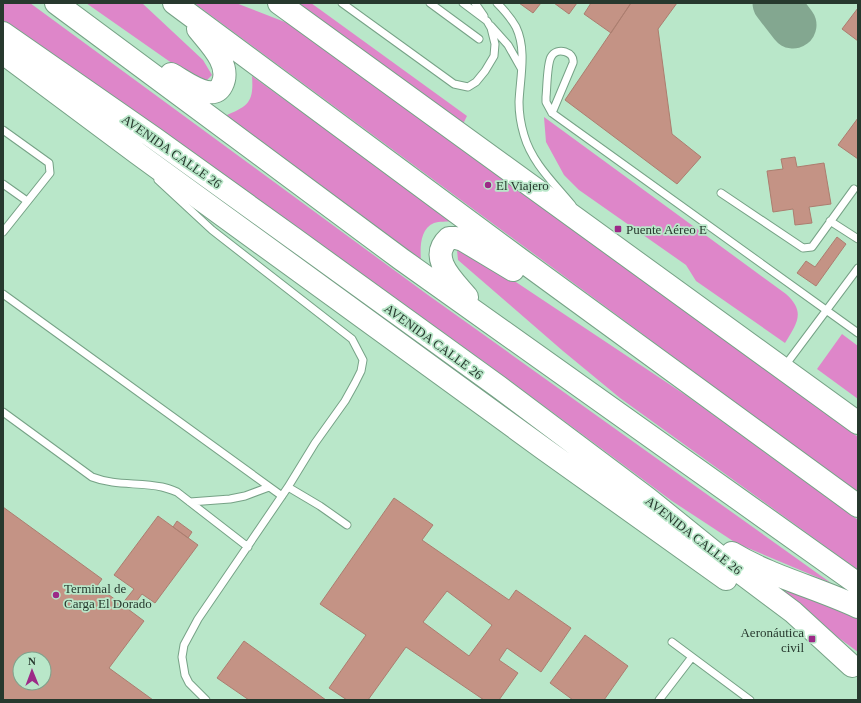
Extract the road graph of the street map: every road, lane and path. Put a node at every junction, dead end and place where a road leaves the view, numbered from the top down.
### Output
1 (56, 3) edge
2 (262, 3) edge
3 (279, 3) edge
4 (342, 3) edge
5 (430, 3) edge
6 (463, 3) edge
7 (475, 3) edge
8 (497, 3) edge
9 (178, 6) edge
10 (297, 16) junction
11 (487, 21) junction
12 (3, 34) edge
13 (98, 34) junction
14 (479, 39) dead end
15 (3, 53) edge
16 (522, 70) junction
17 (552, 113) junction
18 (3, 130) edge
19 (137, 153) junction
20 (3, 184) edge
21 (854, 189) dead end
22 (721, 193) dead end
23 (27, 201) junction
24 (830, 221) junction
25 (3, 232) edge
26 (598, 235) junction
27 (858, 239) edge
28 (858, 268) edge
29 (3, 294) edge
30 (827, 311) junction
31 (487, 320) junction
32 (858, 333) edge
33 (633, 341) junction
34 (784, 368) junction
35 (3, 412) edge
36 (858, 423) edge
37 (269, 487) junction
38 (288, 487) junction
39 (282, 496) junction
40 (647, 498) junction
41 (190, 502) junction
42 (858, 506) edge
43 (347, 525) dead end
44 (248, 547) junction
45 (858, 584) edge
46 (858, 607) edge
47 (672, 642) dead end
48 (692, 657) junction
49 (855, 668) edge
50 (206, 700) edge
51 (659, 700) edge
52 (750, 700) edge

1 - 13 main road
2 - 10 main road
3 - 10 main road
4 - 11 lane
5 - 14 lane
6 - 11 lane
7 - 11 lane
8 - 16 lane
9 - 13 main road
9 - 33 main road
10 - 26 main road
11 - 16 lane
12 - 40 main road, AVENIDA CALLE 26
13 - 31 main road
15 - 19 main road, AVENIDA CALLE 26
16 - 26 lane
17 - 17 lane
17 - 30 lane
18 - 23 lane
19 - 38 lane
19 - 49 main road, AVENIDA CALLE 26
20 - 23 lane
21 - 24 lane
22 - 24 lane
23 - 25 lane
24 - 27 lane
26 - 34 main road
28 - 30 lane
29 - 37 lane
30 - 32 lane
30 - 34 lane
31 - 33 main road
31 - 45 main road
33 - 42 main road
34 - 36 main road
35 - 41 lane
37 - 39 lane
37 - 41 lane
38 - 39 lane
38 - 43 lane
39 - 44 lane
40 - 46 main road
40 - 49 main road, AVENIDA CALLE 26
41 - 44 lane
44 - 50 lane
47 - 48 lane
48 - 51 lane
48 - 52 lane

